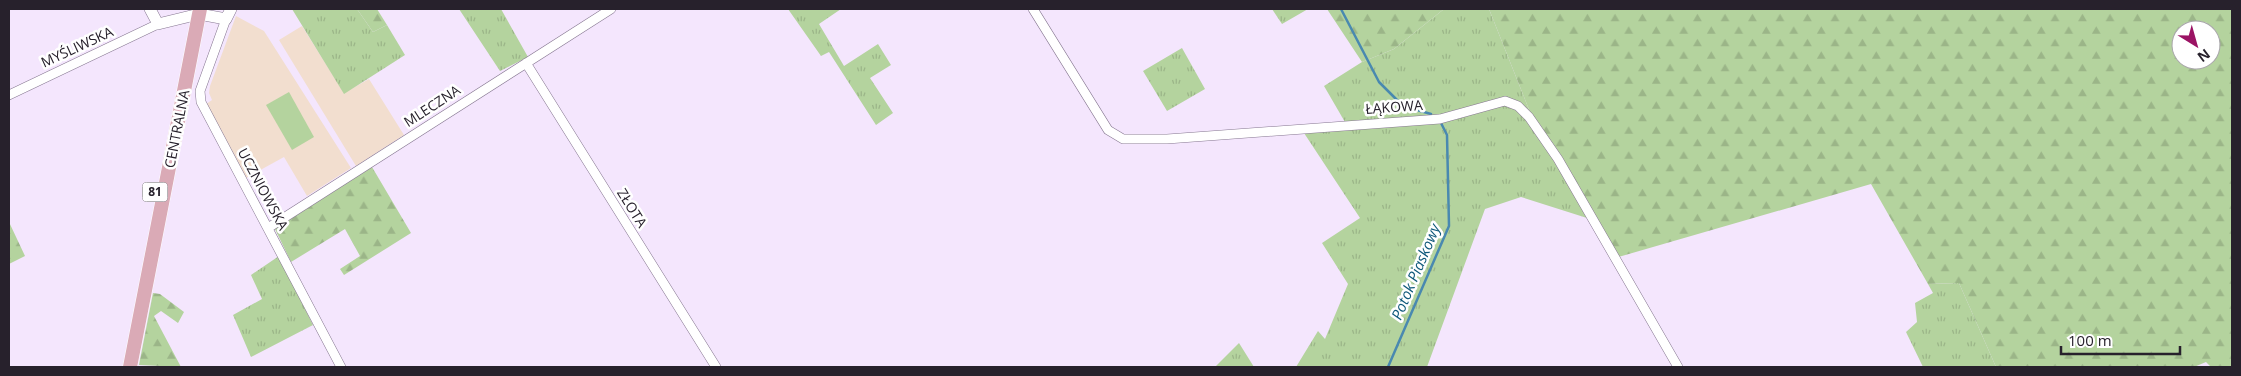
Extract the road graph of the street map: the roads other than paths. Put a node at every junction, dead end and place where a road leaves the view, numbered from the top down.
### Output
1 (150, 9) edge
2 (611, 9) edge
3 (1033, 9) edge
4 (195, 12) edge
5 (228, 14) edge
6 (158, 24) junction
7 (526, 63) junction
8 (9, 95) edge
9 (268, 228) junction
10 (121, 367) edge
11 (130, 367) edge
12 (341, 367) edge
13 (716, 367) edge
14 (1678, 367) edge

1 - 6 street
2 - 7 street, MLECZNA
3 - 14 street, ŁĄKOWA
4 - 5 street
4 - 6 street
4 - 10 main road, CENTRALNA / 81
4 - 11 main road, CENTRALNA / 81
5 - 9 street, UCZNIOWSKA
6 - 8 street, MYŚLIWSKA
7 - 9 street, MLECZNA
7 - 13 street, ZŁOTA
9 - 12 street, UCZNIOWSKA

